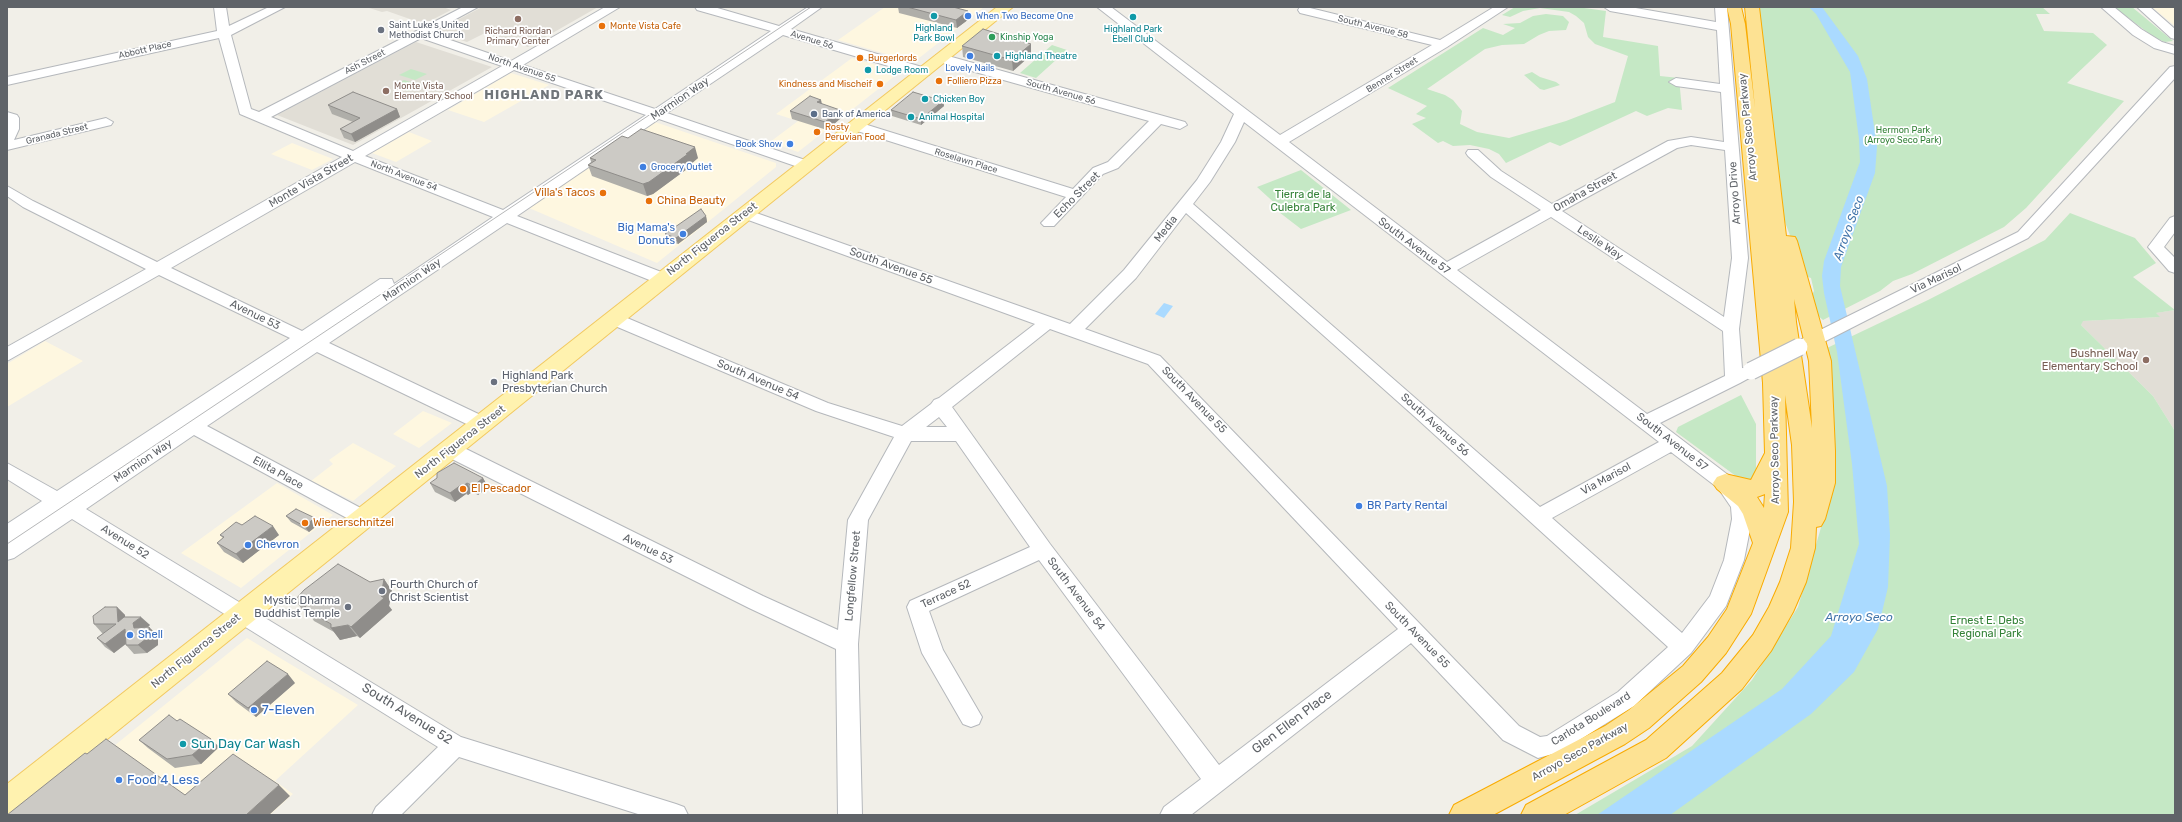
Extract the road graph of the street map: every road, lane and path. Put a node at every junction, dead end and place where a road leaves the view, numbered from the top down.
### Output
1 (220, 7) edge
2 (279, 7) edge
3 (472, 7) edge
4 (614, 7) edge
5 (701, 7) edge
6 (801, 7) edge
7 (816, 7) edge
8 (1006, 7) edge
9 (1104, 7) edge
10 (1502, 7) edge
11 (1610, 7) edge
12 (1721, 7) edge
13 (1734, 7) edge
14 (1752, 7) edge
15 (2107, 7) edge
16 (2143, 7) edge
17 (1304, 10) dead end
18 (1721, 27) junction
19 (776, 29) junction
20 (224, 33) junction
21 (420, 34) junction
22 (2175, 35) edge
23 (1443, 44) junction
24 (2175, 50) edge
25 (941, 58) junction
26 (514, 65) junction
27 (2175, 70) edge
28 (924, 72) junction
29 (7, 81) edge
30 (1676, 82) dead end
31 (1727, 89) junction
32 (652, 112) junction
33 (1241, 113) junction
34 (7, 116) edge
35 (258, 118) junction
36 (1158, 119) junction
37 (106, 122) dead end
38 (1180, 125) dead end
39 (856, 126) junction
40 (7, 140) edge
41 (1280, 141) junction
42 (7, 146) edge
43 (1732, 147) junction
44 (1473, 153) dead end
45 (353, 156) junction
46 (806, 165) junction
47 (7, 190) edge
48 (1076, 195) junction
49 (7, 200) edge
50 (28, 204) junction
51 (1185, 205) junction
52 (1552, 211) junction
53 (499, 213) junction
54 (745, 214) junction
55 (1776, 218) junction
56 (2175, 221) edge
57 (1049, 223) dead end
58 (158, 268) junction
59 (2175, 268) edge
60 (1446, 269) junction
61 (663, 279) junction
62 (614, 319) junction
63 (1048, 322) junction
64 (1731, 329) junction
65 (1073, 331) junction
66 (1814, 340) junction
67 (309, 341) junction
68 (7, 355) edge
69 (1734, 379) junction
70 (940, 404) junction
71 (1647, 422) junction
72 (483, 424) junction
73 (193, 427) junction
74 (905, 434) junction
75 (961, 434) junction
76 (1674, 442) junction
77 (451, 450) junction
78 (1776, 454) junction
79 (7, 470) edge
80 (1725, 484) junction
81 (64, 505) junction
82 (1538, 516) junction
83 (362, 518) junction
84 (7, 534) edge
85 (1765, 542) junction
86 (1803, 548) junction
87 (1043, 550) junction
88 (7, 552) edge
89 (243, 613) junction
90 (1412, 630) junction
91 (847, 644) junction
92 (1683, 647) junction
93 (971, 717) dead end
94 (455, 744) junction
95 (1538, 748) joint
96 (1216, 780) junction
97 (7, 802) edge
98 (384, 815) edge
99 (676, 815) edge
100 (850, 815) edge
101 (1172, 815) edge
102 (1464, 815) edge
103 (1536, 815) edge

1 - 20 street, North Avenue 54
2 - 20 street, Abbott Place
3 - 21 street, Ash Street
4 - 26 street, Monte Vista Street
5 - 19 street, Avenue 56
6 - 19 street, Marmion Way
7 - 19 street, Marmion Way
8 - 25 main road, North Figueroa Street
9 - 33 street, South Avenue 57
10 - 23 street, Benner Street
11 - 18 street
12 - 18 street, Arroyo Drive
13 - 78 highway, Arroyo Seco Parkway
14 - 55 highway, Arroyo Seco Parkway
15 - 24 street
16 - 22 street
17 - 23 street, South Avenue 58
18 - 31 street, Arroyo Drive
19 - 28 street, Avenue 56
19 - 32 street, Marmion Way
20 - 29 street, Abbott Place
20 - 35 street, North Avenue 54
21 - 26 street, North Avenue 55
21 - 35 street, Ash Street
23 - 41 street, Benner Street
25 - 28 main road, North Figueroa Street
25 - 36 street, South Avenue 56
26 - 32 street, North Avenue 55
26 - 45 street, Monte Vista Street
27 - 66 street, Via Marisol
28 - 39 main road, North Figueroa Street
30 - 31 street
31 - 43 street, Arroyo Drive
32 - 46 street, North Avenue 55
32 - 53 street, Marmion Way
33 - 41 street, South Avenue 57
33 - 51 street, Media
34 - 40 street
35 - 45 street, North Avenue 54
36 - 38 street, South Avenue 56
36 - 48 street, Echo Street
37 - 42 street, Granada Street
39 - 46 main road, North Figueroa Street
39 - 48 street, Roselawn Place
41 - 60 street, South Avenue 57
43 - 52 street, Omaha Street
43 - 64 street, Arroyo Drive
44 - 52 street, Leslie Way
45 - 53 street, North Avenue 54
45 - 58 street, Monte Vista Street
46 - 54 main road, North Figueroa Street
47 - 50 street, Avenue 53
48 - 57 street, Echo Street
49 - 50 street, Avenue 53
50 - 58 street, Avenue 53
51 - 65 street, Media
51 - 82 street, South Avenue 56
52 - 60 street, Omaha Street
52 - 64 street, Leslie Way
53 - 61 street, North Avenue 54
53 - 67 street, Marmion Way
54 - 61 main road, North Figueroa Street
54 - 63 street, South Avenue 55
55 - 66 highway
55 - 86 highway, Arroyo Seco Parkway
56 - 59 street
58 - 67 street, Avenue 53
58 - 68 street, Monte Vista Street
60 - 71 street, South Avenue 57
61 - 62 main road, North Figueroa Street
62 - 72 main road, North Figueroa Street
62 - 74 street, South Avenue 54
63 - 65 street, South Avenue 55
63 - 70 street, Longfellow Street
64 - 69 street, Arroyo Drive
65 - 90 street, South Avenue 55
66 - 69 street, Via Marisol, bridge
66 - 86 highway
67 - 72 street, Avenue 53
67 - 73 street, Marmion Way
67 - 81 street, Marmion Way
69 - 71 street, Via Marisol
70 - 74 street, Longfellow Street
70 - 75 street, South Avenue 54
71 - 76 street, South Avenue 57
72 - 77 main road, North Figueroa Street
73 - 81 street, Marmion Way
73 - 83 street, Ellita Place
74 - 75 street, South Avenue 54
74 - 91 street, Longfellow Street
75 - 87 street, South Avenue 54
76 - 80 street, South Avenue 57
76 - 82 street, Via Marisol
77 - 83 main road, North Figueroa Street
77 - 91 street, Avenue 53
78 - 80 highway
78 - 85 highway, Arroyo Seco Parkway
79 - 81 street, Avenue 52
80 - 85 highway
80 - 92 street, Carlota Boulevard
81 - 84 street, Marmion Way
81 - 88 street, Marmion Way
81 - 89 street, Avenue 52
82 - 92 street, South Avenue 56
83 - 89 main road, North Figueroa Street
85 - 102 highway, Arroyo Seco Parkway
86 - 103 highway, Arroyo Seco Parkway
87 - 93 street, Terrace 52
87 - 96 street, South Avenue 54
89 - 94 street, South Avenue 52
89 - 97 main road, North Figueroa Street
90 - 95 street, South Avenue 55
90 - 96 street, Glen Ellen Place
91 - 100 street, Longfellow Street
92 - 95 street, Carlota Boulevard
94 - 98 street
94 - 99 street, South Avenue 52
96 - 101 street, Glen Ellen Place

